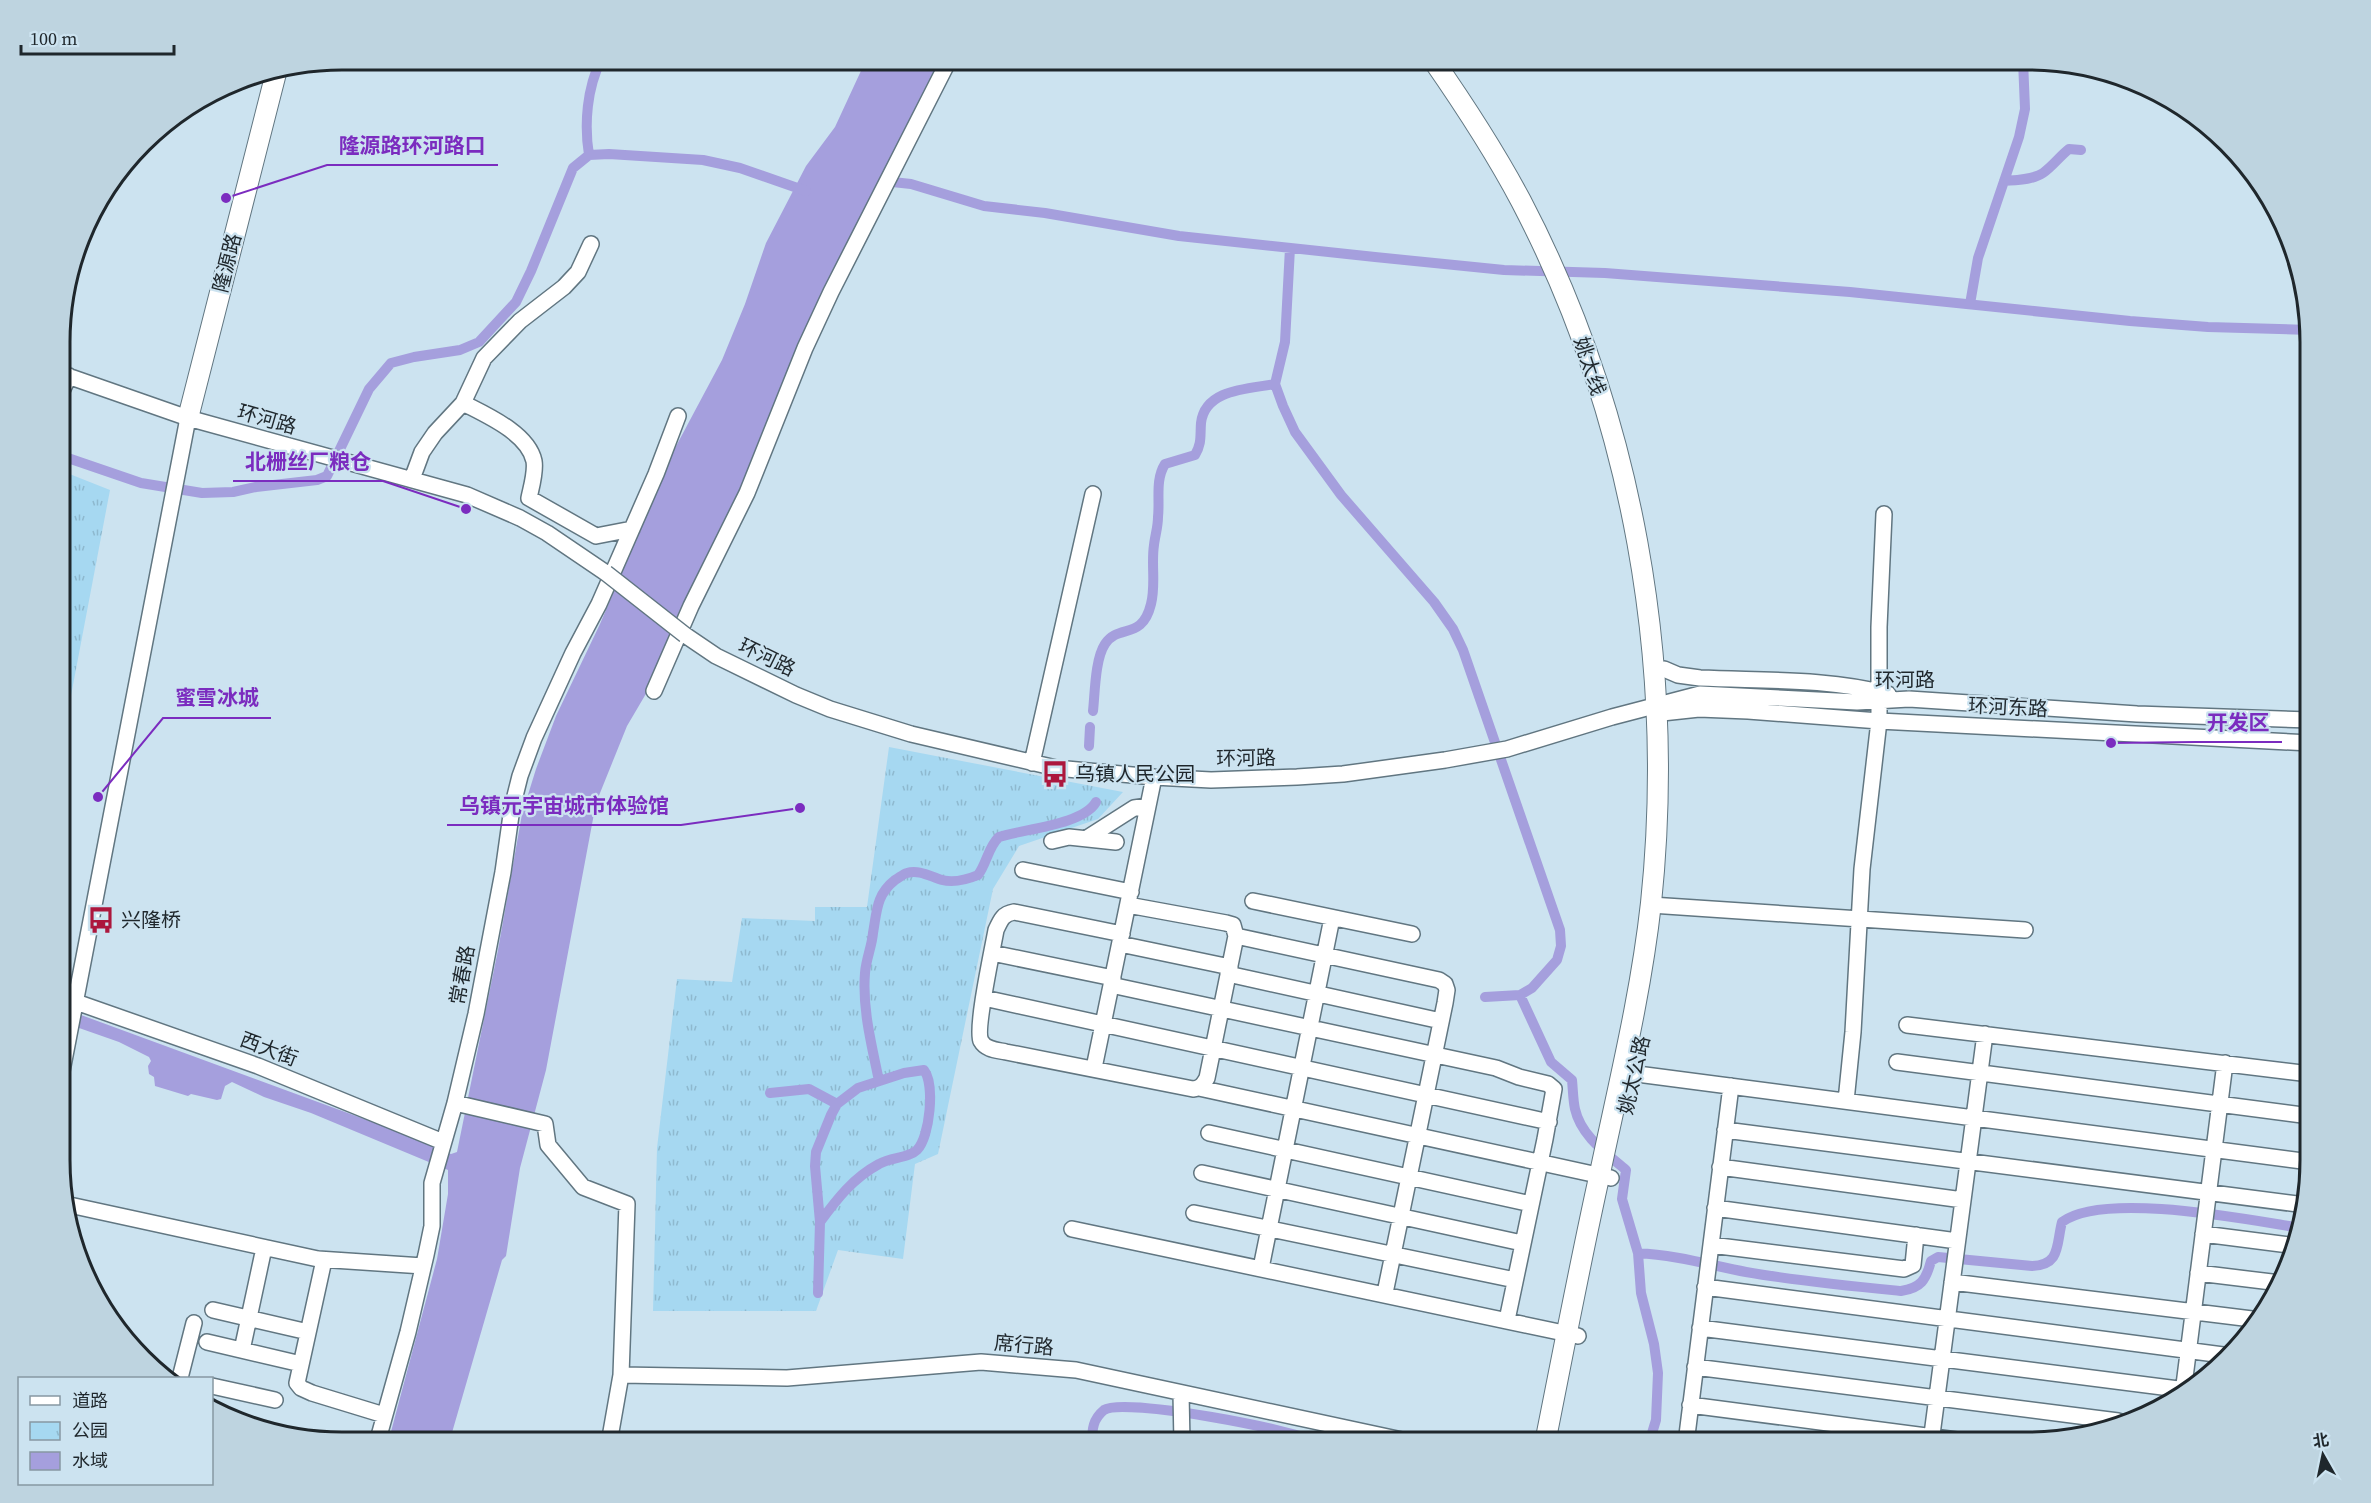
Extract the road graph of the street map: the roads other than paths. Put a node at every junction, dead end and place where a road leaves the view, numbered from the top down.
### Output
1 (944, 70) edge
2 (1440, 70) edge
3 (1454, 70) edge
4 (274, 79) edge
5 (591, 244) dead end
6 (1549, 248) junction
7 (1572, 301) junction
8 (70, 376) edge
9 (463, 403) junction
10 (678, 416) dead end
11 (188, 418) junction
12 (412, 479) junction
13 (1093, 494) dead end
14 (1884, 514) dead end
15 (632, 529) junction
16 (1664, 669) junction
17 (654, 691) dead end
18 (1909, 699) junction
19 (1662, 708) junction
20 (2300, 720) edge
21 (1880, 721) junction
22 (2300, 742) edge
23 (1032, 763) junction
24 (1154, 777) junction
25 (1148, 806) junction
26 (1087, 838) junction
27 (1052, 841) dead end
28 (1116, 842) dead end
29 (1023, 870) dead end
30 (1130, 899) junction
31 (1253, 901) dead end
32 (1656, 905) junction
33 (1332, 918) junction
34 (1860, 919) junction
35 (2025, 930) dead end
36 (1412, 934) dead end
37 (1236, 936) junction
38 (1121, 939) junction
39 (992, 953) junction
40 (1324, 955) junction
41 (1229, 971) junction
42 (1112, 981) junction
43 (1317, 993) junction
44 (984, 998) junction
45 (76, 1005) junction
46 (1221, 1008) junction
47 (70, 1020) edge
48 (1442, 1020) junction
49 (1103, 1025) junction
50 (1907, 1025) dead end
51 (1310, 1028) junction
52 (1985, 1034) junction
53 (1213, 1048) junction
54 (1434, 1054) junction
55 (1897, 1062) dead end
56 (2225, 1063) junction
57 (1094, 1068) junction
58 (1302, 1068) junction
59 (1628, 1072) junction
60 (1980, 1072) junction
61 (2300, 1073) edge
62 (1731, 1086) junction
63 (1199, 1088) junction
64 (1426, 1095) junction
65 (1846, 1101) junction
66 (455, 1103) junction
67 (2220, 1104) junction
68 (1293, 1109) junction
69 (2300, 1115) edge
70 (1974, 1118) junction
71 (1549, 1122) junction
72 (1725, 1130) junction
73 (1209, 1133) dead end
74 (1417, 1137) junction
75 (443, 1144) junction
76 (1285, 1150) junction
77 (2214, 1150) junction
78 (1968, 1161) junction
79 (2300, 1161) edge
80 (1540, 1164) junction
81 (1720, 1167) junction
82 (1202, 1173) dead end
83 (1409, 1177) junction
84 (1605, 1177) junction
85 (1276, 1189) junction
86 (2208, 1197) junction
87 (1963, 1200) junction
88 (1531, 1203) junction
89 (2297, 1203) edge
90 (75, 1206) edge
91 (1715, 1208) junction
92 (1194, 1213) dead end
93 (1401, 1216) junction
94 (1269, 1228) junction
95 (1072, 1230) dead end
96 (2204, 1231) junction
97 (1916, 1235) junction
98 (1522, 1243) junction
99 (1957, 1244) junction
100 (2287, 1244) edge
101 (264, 1248) junction
102 (1710, 1250) junction
103 (1393, 1254) junction
104 (324, 1260) junction
105 (423, 1266) junction
106 (1261, 1268) junction
107 (2198, 1273) junction
108 (1953, 1276) junction
109 (1515, 1280) junction
110 (1706, 1282) junction
111 (2271, 1282) edge
112 (1385, 1293) junction
113 (213, 1310) dead end
114 (2193, 1312) junction
115 (249, 1318) junction
116 (2249, 1319) edge
117 (1507, 1320) junction
118 (1947, 1320) junction
119 (194, 1323) dead end
120 (1700, 1328) junction
121 (308, 1332) junction
122 (1572, 1334) junction
123 (207, 1342) dead end
124 (242, 1350) junction
125 (2188, 1351) junction
126 (2219, 1355) edge
127 (1942, 1359) junction
128 (301, 1364) junction
129 (1695, 1367) junction
130 (621, 1375) junction
131 (180, 1377) edge
132 (2185, 1383) edge
133 (213, 1386) edge
134 (2174, 1390) edge
135 (1181, 1398) junction
136 (1937, 1398) junction
137 (276, 1400) dead end
138 (1690, 1405) junction
139 (384, 1415) junction
140 (2109, 1420) edge
141 (380, 1432) edge
142 (611, 1432) edge
143 (1182, 1432) edge
144 (1343, 1432) edge
145 (1548, 1432) edge
146 (1559, 1432) edge
147 (1687, 1432) edge
148 (1876, 1432) edge
149 (1932, 1432) edge

1 - 17 street
2 - 6 main road, 姚太线
3 - 6 main road, 姚太线
4 - 11 main road, 隆源路
5 - 9 street
6 - 7 main road, 姚太线
7 - 16 main road, 姚太线
7 - 19 main road, 姚太线
8 - 11 street, 环河路
9 - 12 street
9 - 15 street
10 - 15 street, 常春路
11 - 12 street, 环河路
11 - 45 street
12 - 23 street, 环河路, bridge
13 - 23 street
14 - 21 street
15 - 66 street, 常春路
16 - 18 street
16 - 19 main road, 姚太线
18 - 19 street, 环河路
18 - 20 street, 环河路
19 - 21 street, 环河东路
19 - 24 street, 环河路
19 - 32 main road, 姚太公路
21 - 22 street, 环河东路
21 - 34 street
23 - 24 street, 环河路
24 - 25 street
25 - 26 street
25 - 30 street
26 - 27 street
26 - 28 street
29 - 30 street
30 - 37 street
30 - 38 street
31 - 33 street
32 - 34 street
32 - 59 main road, 姚太公路
33 - 36 street
33 - 40 street
34 - 35 street
34 - 65 street
37 - 40 street
37 - 41 street
38 - 39 street
38 - 41 street
38 - 42 street
39 - 42 street
39 - 44 street
40 - 43 street
40 - 48 street
41 - 43 street
41 - 46 street
42 - 46 street
42 - 49 street
43 - 48 street
43 - 51 street
44 - 49 street
44 - 57 street
45 - 47 street
45 - 75 street, 西大街
46 - 51 street
46 - 53 street
48 - 54 street
49 - 53 street
49 - 57 street
50 - 52 street
51 - 54 street
51 - 58 street
52 - 56 street
52 - 60 street
53 - 58 street
53 - 63 street
54 - 64 street
54 - 71 street
55 - 60 street
56 - 61 street
56 - 67 street
57 - 63 street
58 - 64 street
58 - 68 street
59 - 62 street
59 - 84 main road, 姚太公路
60 - 67 street
60 - 70 street
62 - 65 street
62 - 72 street
63 - 68 street
64 - 71 street
64 - 74 street
65 - 70 street
66 - 75 street, 常春路
66 - 130 street
67 - 69 street
67 - 77 street
68 - 74 street
68 - 76 street
70 - 77 street
70 - 78 street
71 - 80 street
72 - 78 street
72 - 81 street
73 - 76 street
74 - 80 street
74 - 83 street
75 - 105 street, 常春路
76 - 83 street
76 - 85 street
77 - 79 street
77 - 86 street
78 - 86 street
78 - 87 street
80 - 84 street
80 - 88 street
81 - 87 street
81 - 91 street
82 - 85 street
83 - 88 street
83 - 93 street
84 - 122 main road, 姚太公路
85 - 93 street
85 - 94 street
86 - 89 street
86 - 96 street
87 - 99 street
88 - 98 street
90 - 101 street
91 - 97 street
91 - 102 street
92 - 94 street
93 - 98 street
93 - 103 street
94 - 103 street
94 - 106 street
95 - 106 street
96 - 100 street
96 - 107 street
97 - 99 street
97 - 102 street
98 - 109 street
99 - 108 street
101 - 104 street
101 - 115 street
102 - 110 street
103 - 109 street
103 - 112 street
104 - 105 street
104 - 121 street
105 - 139 street, 常春路
106 - 112 street
107 - 111 street
107 - 114 street
108 - 114 street
108 - 118 street
109 - 117 street
110 - 118 street
110 - 120 street
112 - 117 street
113 - 115 street
114 - 116 street
114 - 125 street
115 - 121 street
115 - 124 street
117 - 122 street
118 - 125 street
118 - 127 street
119 - 131 street
120 - 127 street
120 - 129 street
121 - 128 street
122 - 145 main road, 姚太公路
122 - 146 main road, 姚太公路
123 - 124 street
124 - 128 street
125 - 126 street
125 - 132 street
127 - 134 street
127 - 136 street
128 - 139 street
129 - 136 street
129 - 138 street
130 - 135 street, 席行路
130 - 142 street
133 - 137 street
135 - 143 street
135 - 144 street, 席行路
136 - 140 street
136 - 149 street
138 - 147 street
138 - 148 street
139 - 141 street, 常春路

